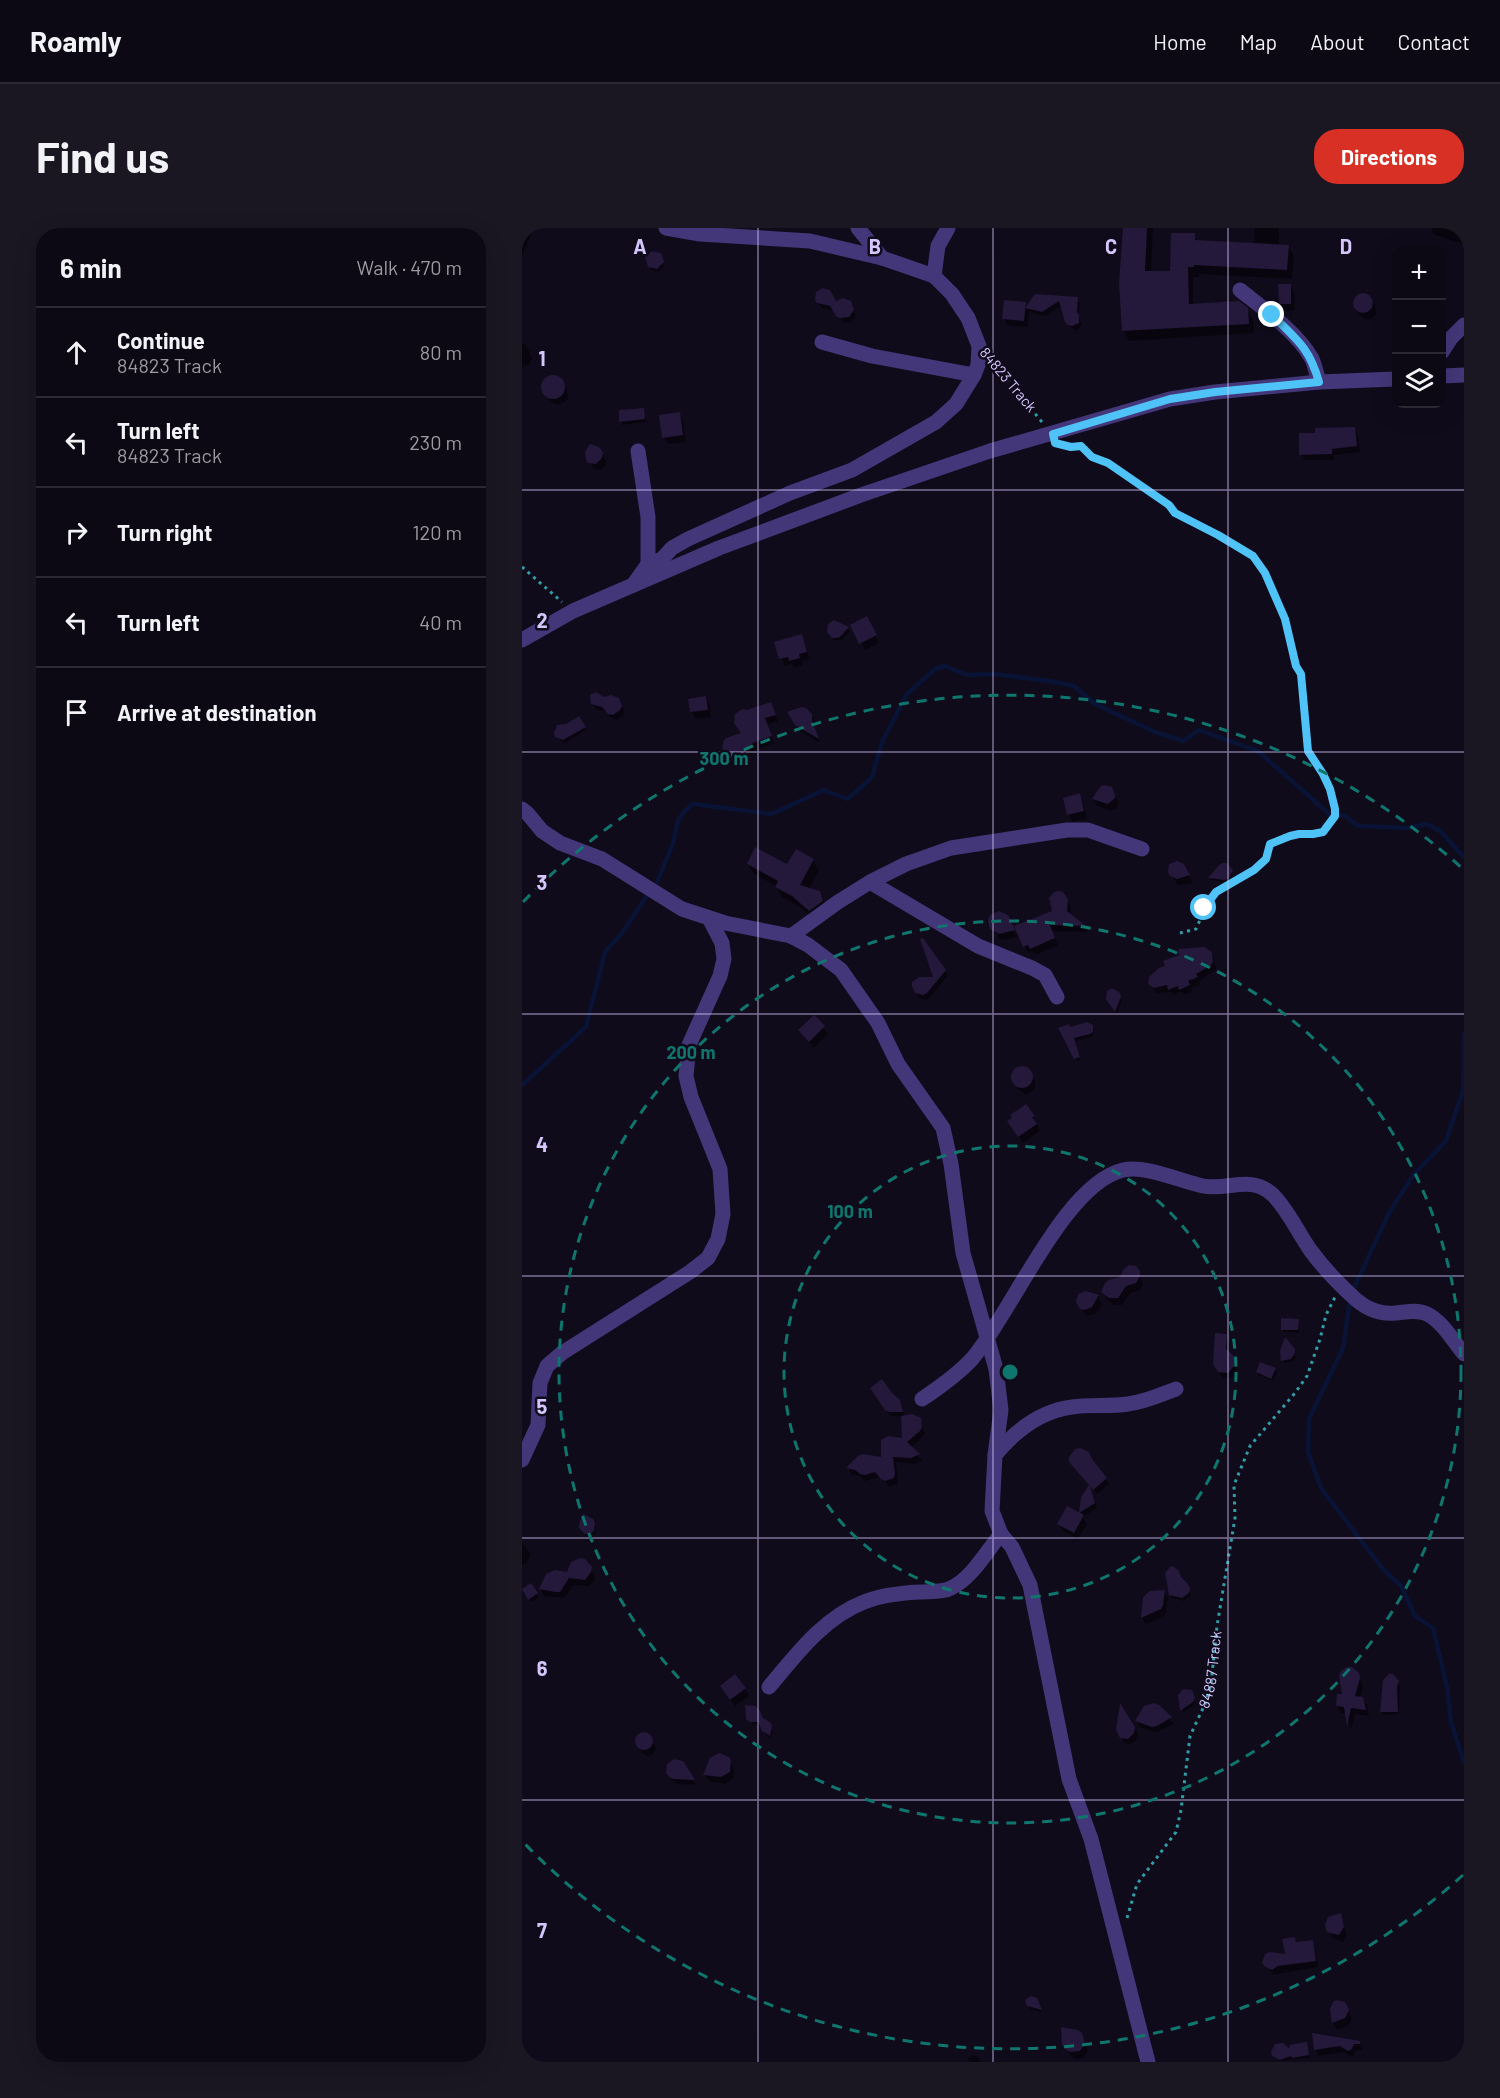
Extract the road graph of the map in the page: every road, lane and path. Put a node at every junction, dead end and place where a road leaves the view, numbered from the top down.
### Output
1 (666, 228) edge
2 (858, 228) edge
3 (948, 228) edge
4 (882, 258) junction
5 (934, 276) junction
6 (1240, 290) dead end
7 (1464, 325) edge
8 (822, 342) dead end
9 (979, 346) junction
10 (1446, 346) edge
11 (975, 375) junction
12 (1464, 375) edge
13 (1446, 376) edge
14 (1392, 378) edge
15 (1319, 382) junction
16 (1053, 434) junction
17 (638, 451) dead end
18 (648, 564) junction
19 (522, 567) edge
20 (633, 585) junction
21 (573, 611) junction
22 (522, 640) edge
23 (522, 809) edge
24 (1142, 849) dead end
25 (870, 882) junction
26 (709, 918) junction
27 (1180, 933) dead end
28 (791, 936) junction
29 (1057, 997) dead end
30 (1342, 1285) junction
31 (988, 1337) junction
32 (1464, 1354) edge
33 (1176, 1389) dead end
34 (922, 1399) dead end
35 (995, 1455) junction
36 (522, 1460) edge
37 (1001, 1534) junction
38 (768, 1688) dead end
39 (1125, 1924) dead end
40 (1148, 2062) edge

1 - 4 street, 84823 Track
2 - 4 street
3 - 5 street
4 - 5 street, 84823 Track
5 - 9 street, 84823 Track
6 - 15 street
7 - 10 street
8 - 11 street
9 - 11 street
9 - 16 path, 84823 Track
11 - 18 street
12 - 13 street
14 - 15 street
15 - 16 street
16 - 20 street
16 - 27 path, 84823 Track
17 - 18 street
18 - 20 street
19 - 21 path
20 - 21 street
21 - 22 street
23 - 26 street
24 - 25 street
25 - 28 street
25 - 29 street
26 - 28 street
26 - 36 street
28 - 31 street
30 - 31 street
30 - 32 street
30 - 39 path, 84887 Track
31 - 34 street
31 - 35 street
33 - 35 street
35 - 37 street
37 - 38 street
37 - 40 street

